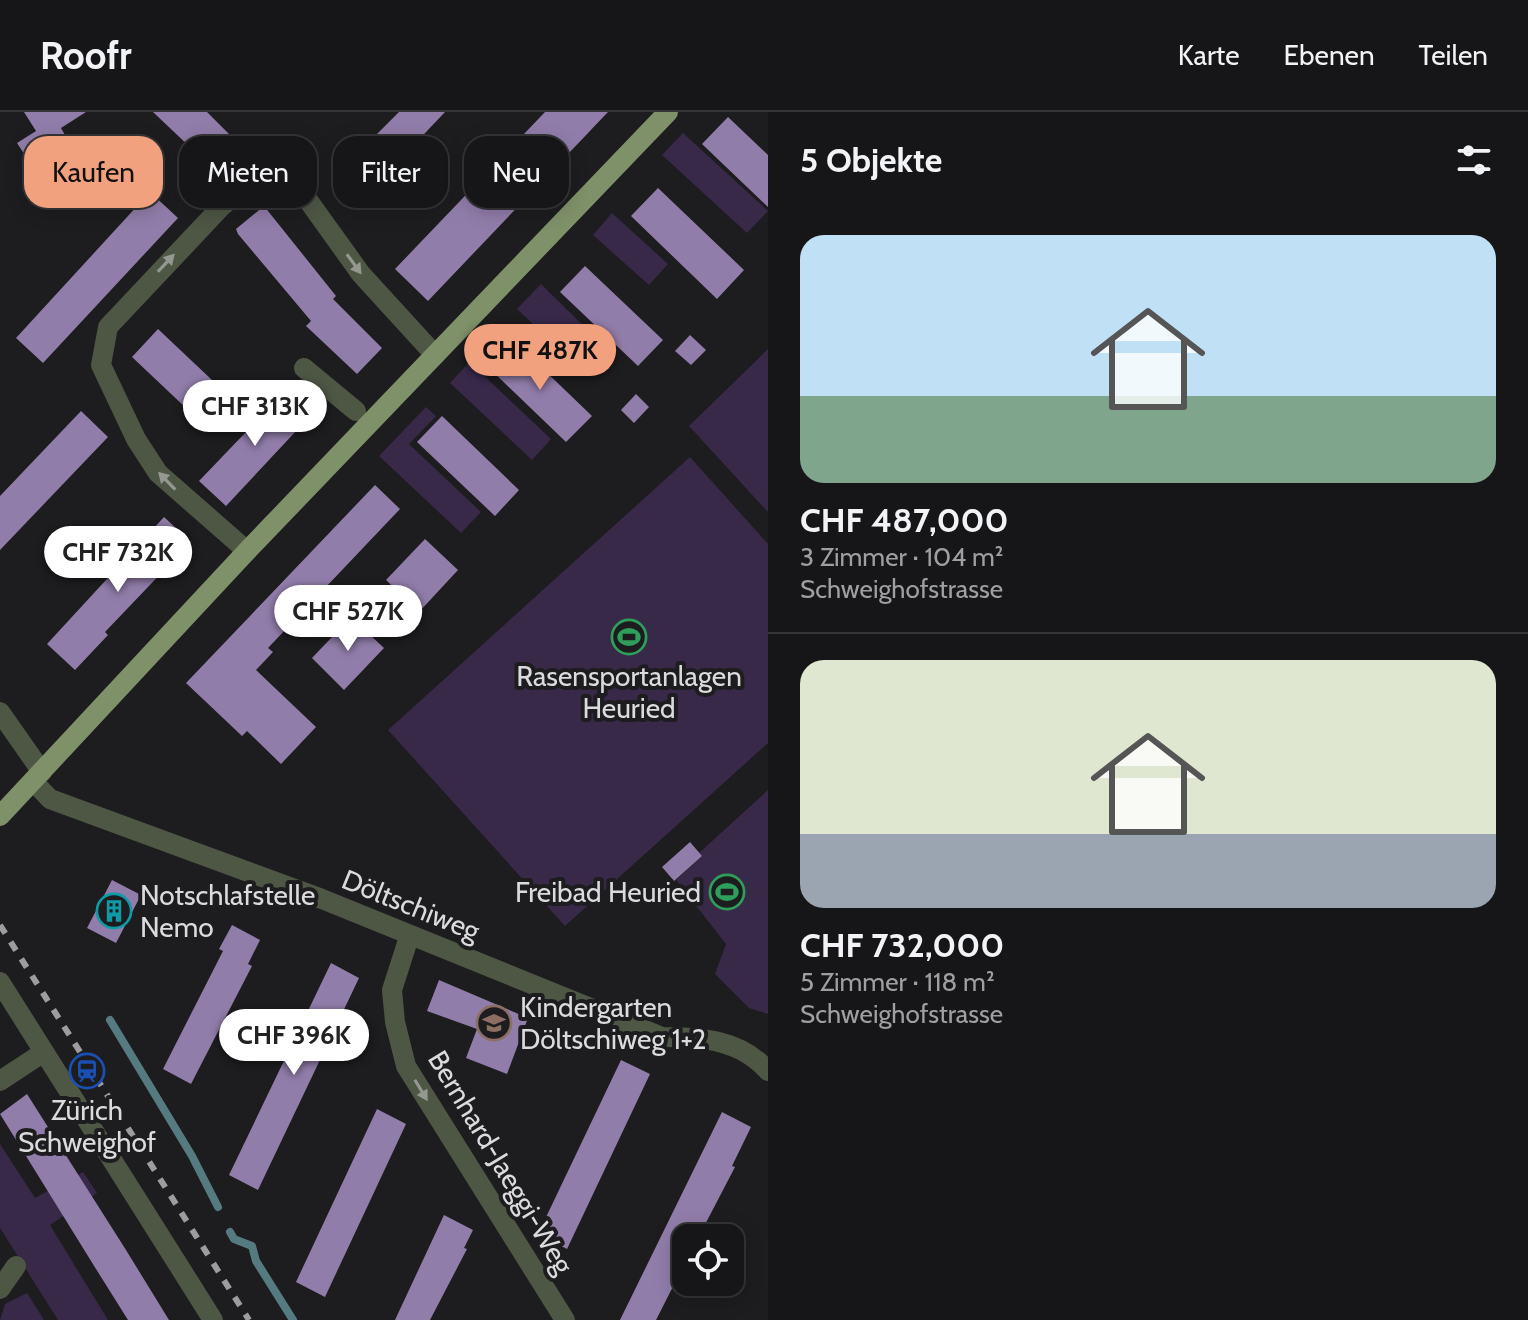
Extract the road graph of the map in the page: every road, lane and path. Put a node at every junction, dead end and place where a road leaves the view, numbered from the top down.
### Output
1 (668, 112) edge
2 (435, 355) junction
3 (304, 368) dead end
4 (356, 411) dead end
5 (247, 551) junction
6 (1, 715) edge
7 (38, 777) junction
8 (0, 816) edge
9 (409, 937) junction
10 (0, 982) edge
11 (44, 1052) junction
12 (768, 1071) edge
13 (0, 1081) edge
14 (16, 1266) dead end
15 (0, 1289) edge
16 (213, 1320) edge
17 (565, 1320) edge

1 - 2 main road
2 - 5 main road
5 -> 2 street
3 - 4 street
5 - 7 main road
6 - 7 street, Döltschiweg
7 - 8 main road
7 - 9 street, Döltschiweg
9 - 12 street, Döltschiweg
9 -> 17 street, Bernhard-Jaeggi-Weg
10 - 11 street
11 - 13 street
11 - 16 street
14 - 15 street

